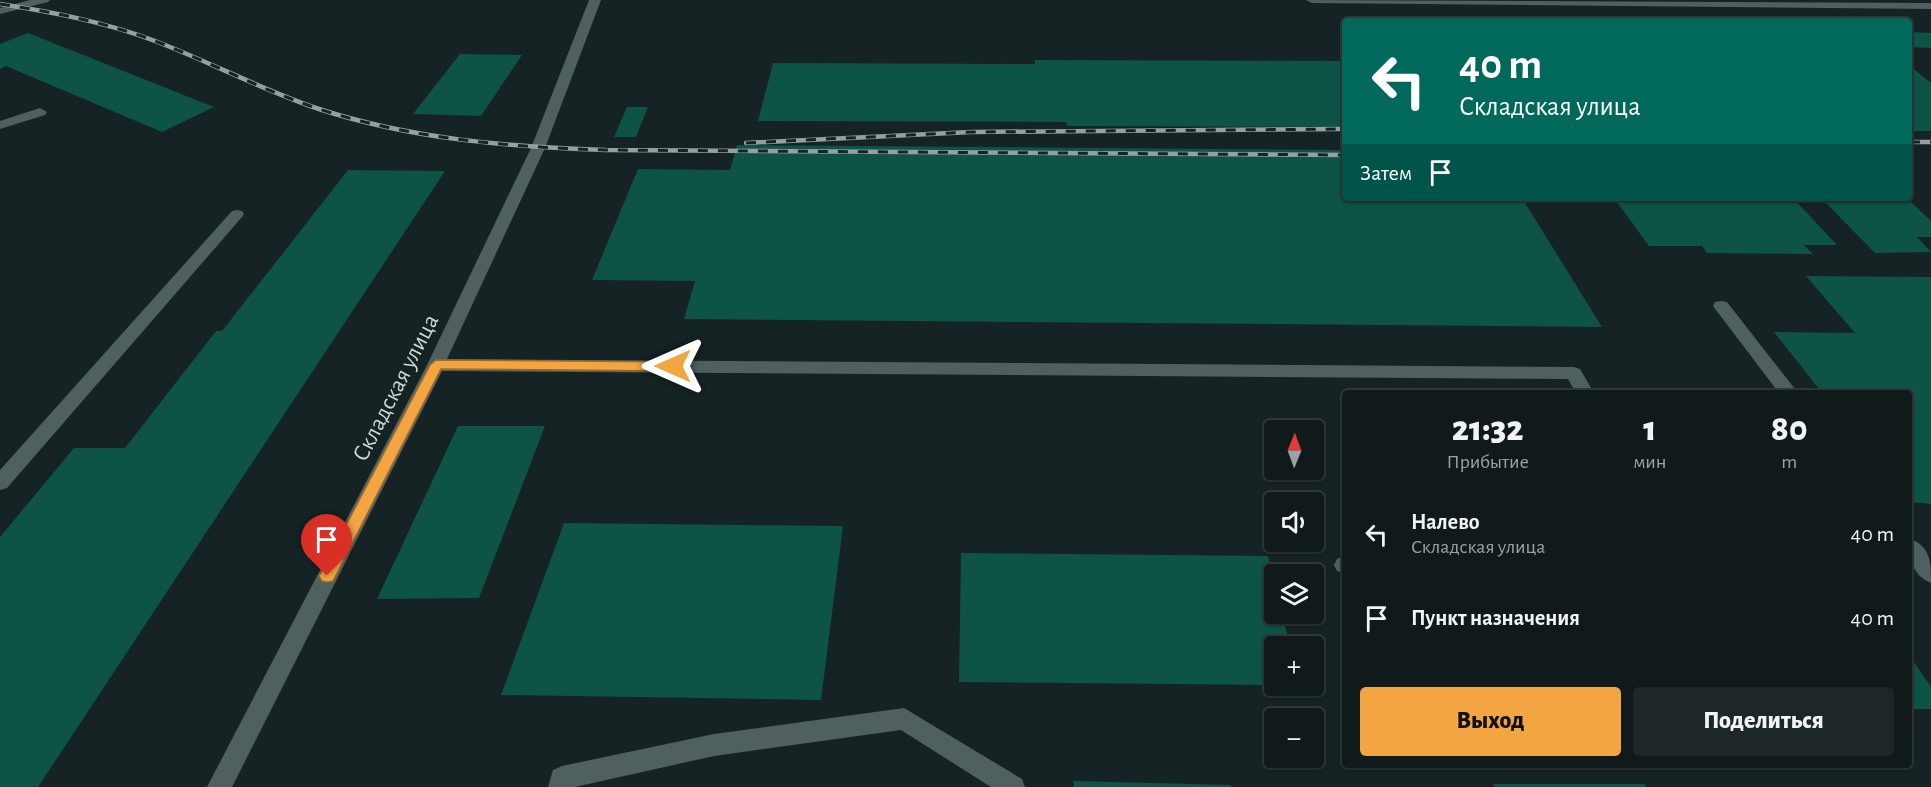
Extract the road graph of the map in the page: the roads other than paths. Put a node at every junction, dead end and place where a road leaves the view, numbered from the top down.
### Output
1 (44, 0) edge
2 (595, 0) edge
3 (1312, 0) edge
4 (1931, 6) edge
5 (0, 11) edge
6 (40, 112) dead end
7 (0, 125) edge
8 (237, 214) dead end
9 (1721, 306) dead end
10 (436, 365) junction
11 (1583, 390) edge
12 (1788, 390) edge
13 (0, 483) edge
14 (1912, 550) edge
15 (1931, 574) edge
16 (219, 787) edge
17 (560, 787) edge
18 (1013, 787) edge

1 - 5 street
2 - 10 street, Складская улица
3 - 4 street
6 - 7 street
8 - 13 street
9 - 12 street
10 - 11 street
10 - 16 street, Складская улица
14 - 15 street
17 - 18 street

